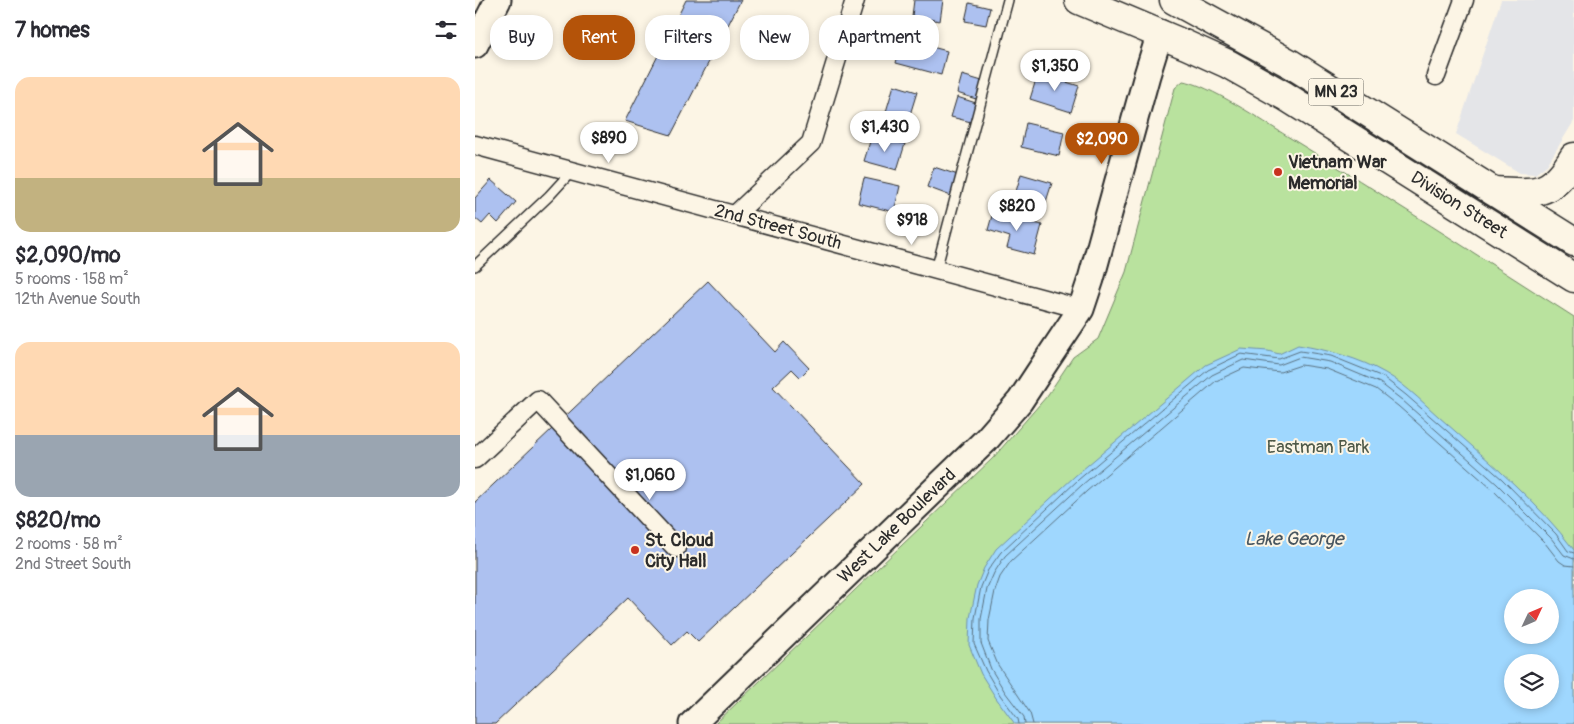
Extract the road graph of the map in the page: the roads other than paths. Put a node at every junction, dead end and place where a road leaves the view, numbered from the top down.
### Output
1 (498, 0) edge
2 (855, 0) edge
3 (1008, 0) edge
4 (1079, 0) edge
5 (1174, 0) edge
6 (1464, 0) edge
7 (1160, 34) junction
8 (475, 45) edge
9 (1436, 76) dead end
10 (475, 145) edge
11 (1574, 157) edge
12 (572, 171) junction
13 (1494, 191) junction
14 (735, 215) junction
15 (1574, 242) edge
16 (475, 266) edge
17 (936, 270) junction
18 (1574, 278) edge
19 (1081, 309) junction
20 (475, 459) edge
21 (676, 548) dead end
22 (692, 724) edge

1 - 8 street
2 - 14 street
3 - 17 lane
4 - 7 highway, MN 23
5 - 13 highway, Division Street / MN 23
6 - 9 street
7 - 18 highway, Division Street / MN 23
7 - 19 street, West Lake Boulevard
10 - 12 street, 2nd Street South
11 - 13 highway
12 - 14 street, 2nd Street South
12 - 16 lane
13 - 15 highway, Division Street / MN 23
14 - 17 street, 2nd Street South
17 - 19 street, 2nd Street South
19 - 22 street, West Lake Boulevard
20 - 21 street

